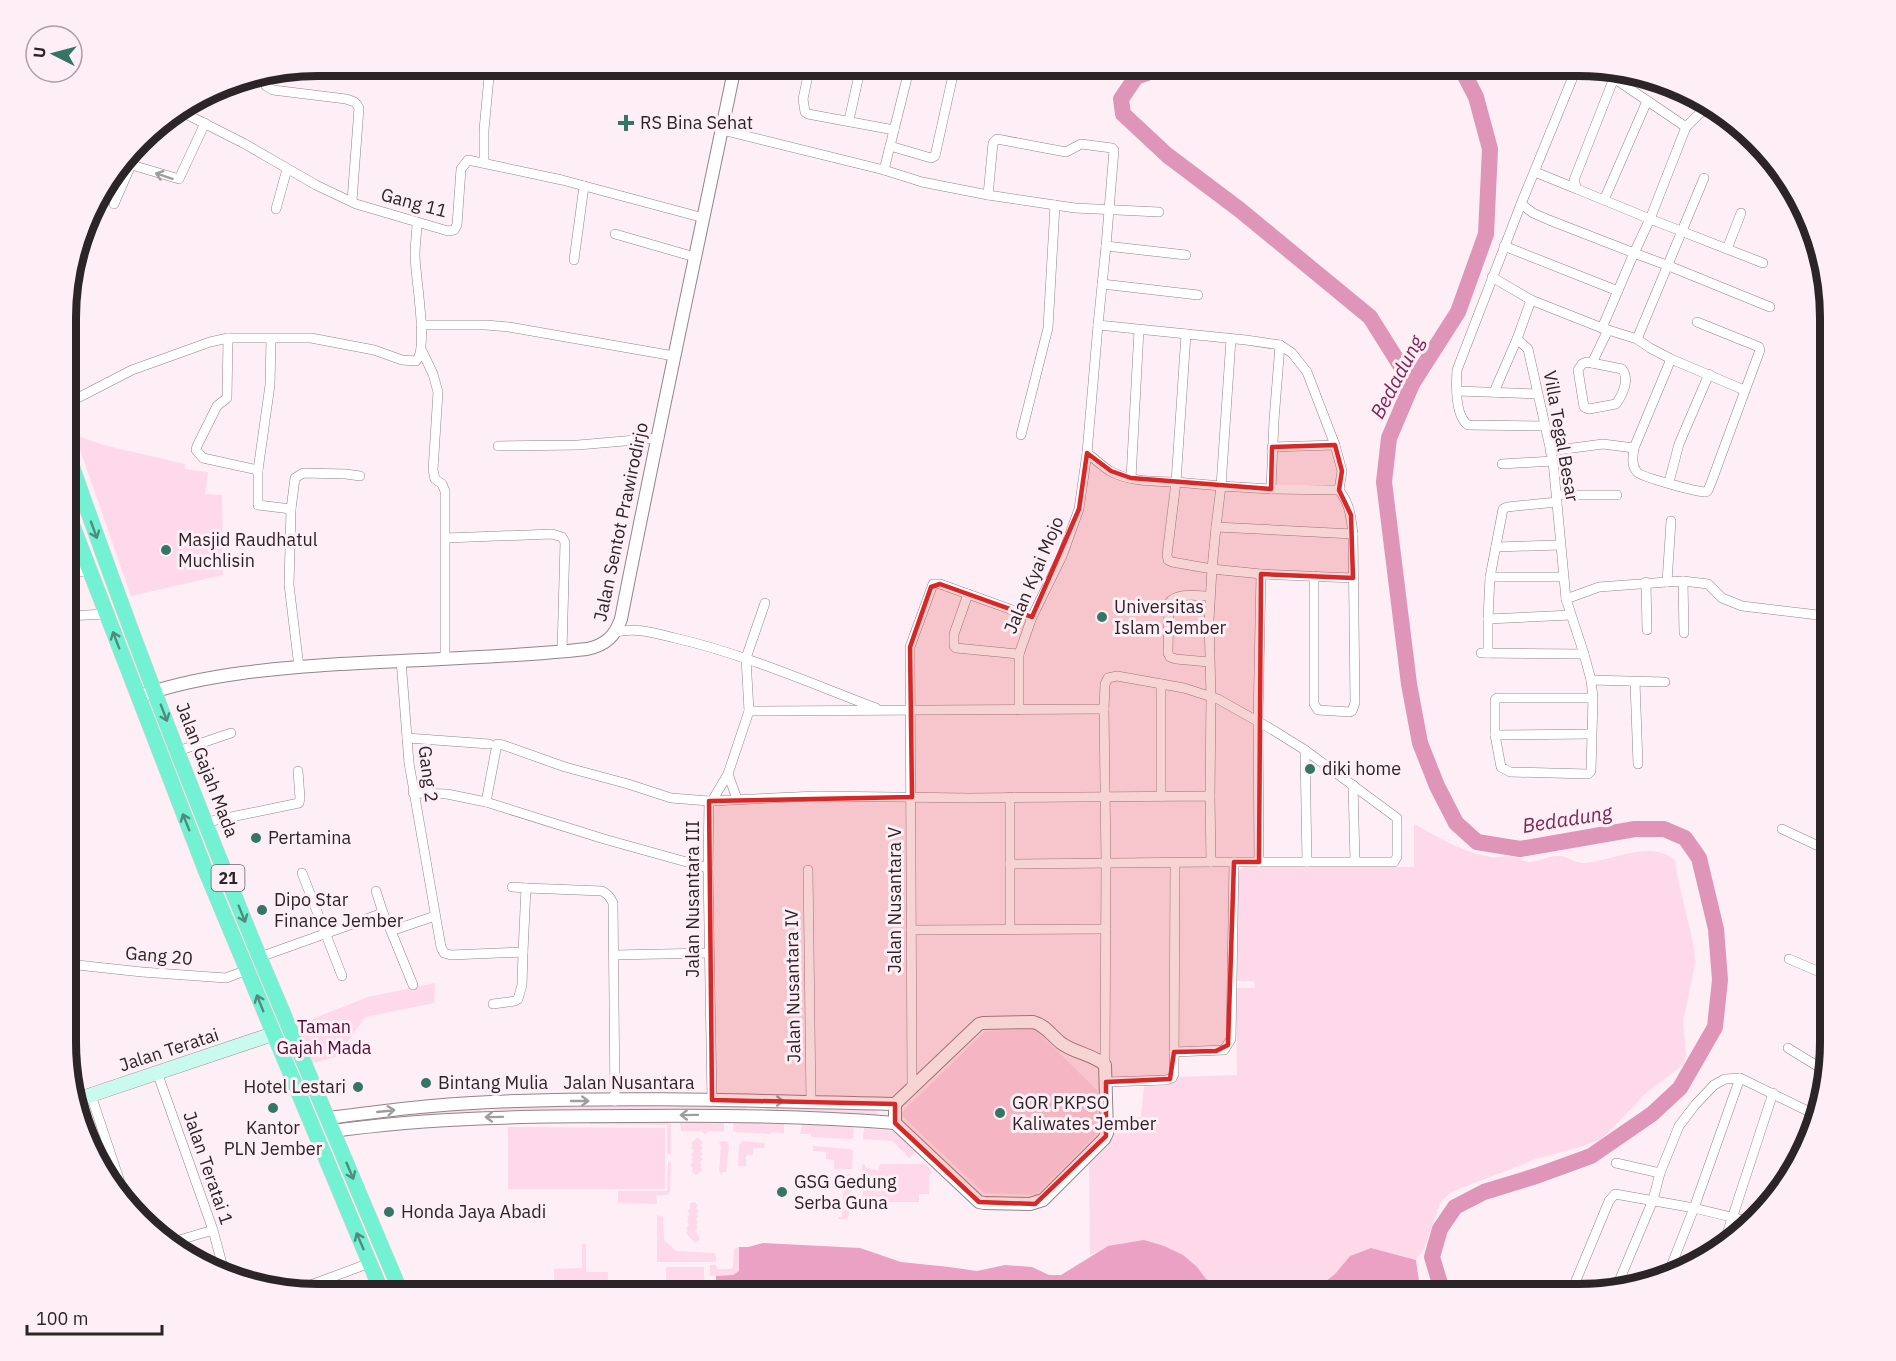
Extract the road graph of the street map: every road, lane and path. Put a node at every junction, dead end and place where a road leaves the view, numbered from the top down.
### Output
1 (489, 77) edge
2 (733, 77) edge
3 (808, 77) edge
4 (859, 77) edge
5 (907, 77) edge
6 (953, 77) edge
7 (1573, 77) edge
8 (1613, 80) edge
9 (1617, 80) edge
10 (266, 82) edge
11 (1647, 101) junction
12 (1703, 112) edge
13 (188, 115) edge
14 (849, 120) junction
15 (205, 123) junction
16 (1686, 127) junction
17 (722, 130) junction
18 (894, 130) junction
19 (890, 146) junction
20 (484, 163) junction
21 (131, 165) edge
22 (287, 169) junction
23 (884, 170) junction
24 (125, 172) edge
25 (1535, 172) junction
26 (1704, 178) dead end
27 (584, 186) junction
28 (1577, 189) junction
29 (988, 195) junction
30 (1604, 200) junction
31 (352, 201) junction
32 (114, 204) dead end
33 (1521, 204) junction
34 (1055, 205) junction
35 (276, 209) dead end
36 (1109, 210) junction
37 (1159, 212) dead end
38 (1741, 213) dead end
39 (704, 218) junction
40 (1650, 219) junction
41 (417, 222) junction
42 (1682, 231) junction
43 (615, 234) dead end
44 (1106, 246) junction
45 (1504, 246) junction
46 (1727, 249) junction
47 (1634, 254) junction
48 (1186, 255) dead end
49 (695, 257) junction
50 (574, 260) dead end
51 (1763, 262) dead end
52 (1669, 266) junction
53 (1492, 277) junction
54 (1102, 284) junction
55 (1618, 291) junction
56 (1198, 295) dead end
57 (1531, 300) junction
58 (1770, 307) dead end
59 (1697, 322) dead end
60 (421, 325) junction
61 (1098, 325) junction
62 (1605, 329) junction
63 (1139, 330) junction
64 (1186, 334) junction
65 (228, 338) junction
66 (271, 339) junction
67 (1231, 339) junction
68 (1517, 339) junction
69 (1637, 339) junction
70 (1280, 345) junction
71 (422, 351) junction
72 (674, 356) junction
73 (1671, 359) junction
74 (1592, 363) junction
75 (1709, 374) junction
76 (1744, 390) junction
77 (1457, 391) junction
78 (1494, 393) junction
79 (1537, 394) junction
80 (76, 399) edge
81 (1545, 426) junction
82 (1021, 435) dead end
83 (659, 438) junction
84 (1335, 445) junction
85 (498, 446) dead end
86 (1272, 447) junction
87 (1635, 448) junction
88 (1550, 451) junction
89 (1087, 453) junction
90 (1552, 461) junction
91 (1502, 464) dead end
92 (258, 470) junction
93 (360, 476) dead end
94 (76, 477) edge
95 (1131, 478) junction
96 (1176, 482) junction
97 (1669, 482) junction
98 (1221, 486) junction
99 (1271, 489) junction
100 (1339, 490) junction
101 (1617, 495) dead end
102 (1557, 499) junction
103 (291, 509) junction
104 (1671, 521) dead end
105 (1216, 527) junction
106 (1353, 534) junction
107 (76, 535) edge
108 (446, 538) junction
109 (1560, 545) junction
110 (1496, 547) junction
111 (1212, 569) junction
112 (76, 572) edge
113 (90, 572) junction
114 (1261, 574) junction
115 (1314, 576) junction
116 (1490, 577) junction
117 (1353, 578) junction
118 (1563, 578) junction
119 (1683, 581) junction
120 (1646, 582) junction
121 (1667, 582) junction
122 (968, 594) junction
123 (1209, 596) junction
124 (1566, 599) junction
125 (765, 603) dead end
126 (106, 614) junction
127 (1571, 615) junction
128 (1820, 615) edge
129 (76, 616) edge
130 (1032, 617) junction
131 (621, 619) junction
132 (1488, 619) junction
133 (639, 629) junction
134 (1647, 630) dead end
135 (616, 632) junction
136 (1684, 633) dead end
137 (562, 651) junction
138 (1019, 654) junction
139 (1584, 654) junction
140 (445, 658) junction
141 (746, 658) junction
142 (401, 660) junction
143 (1209, 662) junction
144 (299, 667) junction
145 (1591, 680) junction
146 (1665, 681) dead end
147 (1635, 682) junction
148 (1161, 684) junction
149 (155, 691) junction
150 (1211, 696) junction
151 (138, 697) junction
152 (1593, 698) junction
153 (1104, 709) junction
154 (881, 710) junction
155 (1019, 710) junction
156 (749, 711) junction
157 (910, 711) junction
158 (1258, 720) junction
159 (231, 734) dead end
160 (1591, 734) junction
161 (1495, 735) junction
162 (407, 738) junction
163 (489, 744) dead end
164 (1305, 750) junction
165 (178, 751) junction
166 (1638, 764) dead end
167 (298, 771) dead end
168 (728, 774) junction
169 (1353, 785) junction
170 (413, 793) junction
171 (1105, 796) junction
172 (1161, 796) junction
173 (1210, 796) junction
174 (1010, 797) junction
175 (912, 798) junction
176 (737, 799) junction
177 (711, 801) junction
178 (486, 802) junction
179 (207, 822) junction
180 (1782, 829) dead end
181 (1820, 846) edge
182 (1355, 861) junction
183 (1211, 862) junction
184 (1234, 862) junction
185 (1259, 862) junction
186 (1307, 862) junction
187 (1106, 863) junction
188 (1175, 863) junction
189 (1010, 864) junction
190 (708, 868) junction
191 (808, 870) dead end
192 (302, 873) dead end
193 (512, 887) dead end
194 (526, 888) junction
195 (376, 891) dead end
196 (383, 913) junction
197 (435, 916) junction
198 (1010, 929) junction
199 (1106, 929) junction
200 (911, 930) junction
201 (391, 931) junction
202 (325, 933) junction
203 (523, 952) junction
204 (709, 953) junction
205 (614, 955) junction
206 (260, 957) junction
207 (1789, 959) dead end
208 (76, 965) edge
209 (247, 970) junction
210 (1820, 972) edge
211 (342, 976) dead end
212 (412, 985) dead end
213 (493, 1004) dead end
214 (273, 1034) junction
215 (1788, 1048) dead end
216 (1174, 1052) junction
217 (1105, 1065) junction
218 (1818, 1066) edge
219 (157, 1072) junction
220 (1740, 1078) junction
221 (1106, 1082) junction
222 (912, 1088) junction
223 (1773, 1093) junction
224 (91, 1095) junction
225 (83, 1098) edge
226 (711, 1100) junction
227 (615, 1101) junction
228 (754, 1101) junction
229 (811, 1101) junction
230 (895, 1104) junction
231 (1809, 1111) edge
232 (754, 1116) junction
233 (895, 1123) junction
234 (330, 1124) junction
235 (1616, 1163) dead end
236 (1660, 1173) junction
237 (120, 1181) edge
238 (1653, 1200) junction
239 (1694, 1208) junction
240 (1734, 1217) junction
241 (1743, 1220) edge
242 (213, 1230) junction
243 (1728, 1233) edge
244 (179, 1240) edge
245 (369, 1263) junction
246 (222, 1264) edge
247 (1671, 1265) edge
248 (1619, 1281) edge
249 (313, 1284) edge
250 (378, 1284) edge
251 (398, 1284) edge
252 (1575, 1284) edge

1 - 20 street
2 - 17 street, Jalan Sentot Prawirodirjo
3 - 14 street
4 - 14 street
5 - 18 street
6 - 19 street
7 - 25 street
8 - 28 street
9 - 11 street
10 - 31 street
11 - 16 street
11 - 30 street
12 - 16 street
13 - 15 street, Gang 11
14 - 18 street
15 -> 21 street
15 - 22 street, Gang 11
16 - 40 street
17 - 23 street
17 - 39 street, Jalan Sentot Prawirodirjo
18 - 19 street
19 - 23 street
20 - 27 street
20 - 41 street, Gang 11
22 - 31 street, Gang 11
22 - 35 street
23 - 29 street
24 - 32 street
25 - 28 street
25 - 33 street
26 - 42 street
27 - 39 street
27 - 50 street
28 - 30 street
29 - 34 street
29 - 36 street, Jalan Kyai Mojo
30 - 40 street
31 - 41 street, Gang 11
33 - 45 street
33 - 47 street
34 - 36 street
34 - 82 street
36 - 37 street
36 - 44 street, Jalan Kyai Mojo
38 - 46 street
39 - 49 street, Jalan Sentot Prawirodirjo
40 - 42 street
40 - 47 street
41 - 60 street
42 - 46 street
42 - 52 street
43 - 49 street
44 - 48 street
44 - 54 street, Jalan Kyai Mojo
45 - 53 street
45 - 55 street
46 - 51 street
47 - 52 street
47 - 55 street
49 - 72 street, Jalan Sentot Prawirodirjo
52 - 58 street
52 - 69 street
53 - 57 street
53 - 77 street
54 - 56 street
54 - 61 street, Jalan Kyai Mojo
55 - 62 street
57 - 62 street
57 - 68 street
59 - 76 street
60 - 71 street
60 - 72 street
61 - 63 street
61 - 89 street, Jalan Kyai Mojo
62 - 69 street
62 - 74 street
63 - 64 street
63 - 95 street
64 - 67 street
64 - 96 street
65 - 66 street
65 - 80 street
65 - 92 street
66 - 71 street
66 - 92 street
67 - 70 street
67 - 98 street
68 - 78 street
68 - 79 street, Villa Tegal Besar
69 - 73 street
70 - 84 street
70 - 86 street
71 - 108 street
72 - 83 street, Jalan Sentot Prawirodirjo
73 - 75 street
73 - 87 street
74 - 74 street
75 - 76 street
75 - 97 street
76 - 97 street
77 - 78 street
77 - 81 street
78 - 79 street
79 - 81 street, Villa Tegal Besar
81 - 88 street, Villa Tegal Besar
83 - 85 street
83 - 131 street, Jalan Sentot Prawirodirjo
84 - 86 street
84 - 100 street
86 - 99 street
87 - 88 street
87 - 97 street
88 - 90 street, Villa Tegal Besar
89 - 95 street
89 - 130 street, Jalan Kyai Mojo
90 - 91 street
90 - 102 street, Villa Tegal Besar
92 - 103 street
93 - 103 street
94 -> 149 highway, Jalan Gajah Mada / 21
95 - 96 street
96 - 98 street
96 - 111 street
98 - 99 street
98 - 105 street
99 - 100 street
100 - 106 street
101 - 102 street
102 - 109 street, Villa Tegal Besar
102 - 110 street
103 - 144 street
104 - 121 street
105 - 106 street
105 - 111 street
106 - 117 street
107 - 113 highway, 21
108 - 137 street
108 - 140 street
109 - 110 street
109 - 118 street, Villa Tegal Besar
110 - 116 street
111 - 114 street
111 - 123 street
112 - 113 street
113 - 126 highway, 21
114 - 115 street
114 - 158 street
115 - 117 street
115 - 117 street
116 - 118 street
116 - 132 street
118 - 124 street, Villa Tegal Besar
119 - 121 street
119 - 128 street
119 - 136 street
120 - 121 street
120 - 124 street
120 - 134 street
122 - 130 street
122 - 138 street
122 - 157 street, Jalan Nusantara V
123 - 143 street
123 - 143 street
124 - 127 street, Villa Tegal Besar
125 - 141 street, Jalan Nusantara III
126 - 129 street
151 -> 126 highway, 21
127 - 132 street
127 - 139 street, Villa Tegal Besar
130 - 138 street, Jalan Kyai Mojo
131 - 133 street
131 - 135 street, Jalan Sentot Prawirodirjo
132 - 139 street
133 - 135 street
133 - 141 street
135 - 137 street, Jalan Sentot Prawirodirjo
137 - 140 street, Jalan Sentot Prawirodirjo
138 - 155 street, Jalan Kyai Mojo
139 - 145 street, Villa Tegal Besar
140 - 142 street, Jalan Sentot Prawirodirjo
141 - 154 street
141 - 156 street, Jalan Nusantara III
142 - 144 street, Jalan Sentot Prawirodirjo
142 - 162 street, Gang 2
143 - 150 street
144 - 149 street, Jalan Sentot Prawirodirjo
145 - 147 street
145 - 152 street, Villa Tegal Besar
146 - 147 street
147 - 166 street
148 - 150 street
148 - 153 street
148 - 172 street
149 - 151 street, Jalan Sentot Prawirodirjo
149 -> 165 highway, Jalan Gajah Mada / 21
150 - 158 street
150 - 173 street
209 -> 151 highway, 21
152 - 160 street, Villa Tegal Besar
152 - 161 street
153 - 155 street
153 - 171 street
154 - 156 street
154 - 157 street
155 - 157 street
156 - 168 street, Jalan Nusantara III
157 - 175 street, Jalan Nusantara V
158 - 164 street
158 - 185 street
159 - 165 street
160 - 161 street
160 - 161 street, Villa Tegal Besar
162 - 163 street
162 - 170 street, Gang 2
164 - 169 street
164 - 186 street
165 - 179 highway, Jalan Gajah Mada / 21
167 - 179 street
168 - 176 street
168 - 177 street, Jalan Nusantara III
169 - 182 street
169 - 182 street
170 - 178 street
170 - 197 street, Gang 2
171 - 172 street
171 - 174 street
171 - 187 street
172 - 173 street
173 - 183 street
174 - 175 street
174 - 189 street
175 - 176 street
175 - 200 street, Jalan Nusantara V
176 - 177 street
177 - 178 street
177 - 190 street, Jalan Nusantara III
178 - 190 street
179 -> 206 highway, Jalan Gajah Mada / 21
180 - 181 street
182 - 186 street
183 - 184 street
183 - 188 street
184 - 185 street
184 - 216 street
185 - 186 street
187 - 188 street
187 - 189 street
187 - 199 street
188 - 216 street
189 - 198 street
190 - 204 street, Jalan Nusantara III
191 - 229 street, Jalan Nusantara IV
192 - 202 street
193 - 194 street
194 - 203 street
194 - 205 street
195 - 196 street
196 - 201 street
196 - 202 street
197 - 201 street
197 - 203 street, Gang 2
198 - 199 street
198 - 200 street
199 - 217 street
200 - 222 street, Jalan Nusantara V
201 - 212 street
202 - 206 street
202 - 211 street
203 - 213 street
204 - 205 street
204 - 226 street, Jalan Nusantara III
205 - 227 street
206 - 234 highway, Jalan Gajah Mada / 21
207 - 210 street
208 - 209 street, Gang 20
214 -> 209 highway, 21
214 - 219 main road, Jalan Teratai
245 -> 214 highway, 21
215 - 218 street
216 - 221 street
217 - 221 street
217 - 222 street
219 - 224 main road, Jalan Teratai
219 - 242 street, Jalan Teratai 1
220 - 223 street
220 - 236 street
220 - 239 street
221 - 233 street
222 - 230 street
223 - 231 street
223 - 240 street
224 - 225 main road, Jalan Teratai
224 - 237 street
226 - 227 street, Jalan Nusantara
226 - 228 street, Jalan Nusantara
234 -> 227 street, Jalan Nusantara
228 -> 229 street, Jalan Nusantara
228 - 232 street
229 - 230 street, Jalan Nusantara
230 - 233 street
232 - 233 street, Jalan Nusantara
232 -> 234 street, Jalan Nusantara
234 -> 251 highway, Jalan Gajah Mada / 21
235 - 236 street
236 - 238 street
238 - 239 street
238 - 248 street
238 - 252 street
239 - 240 street
239 - 247 street
240 - 241 street
240 - 243 street
242 - 244 street
242 - 246 street, Jalan Teratai 1
245 - 249 street
245 - 250 highway, 21

